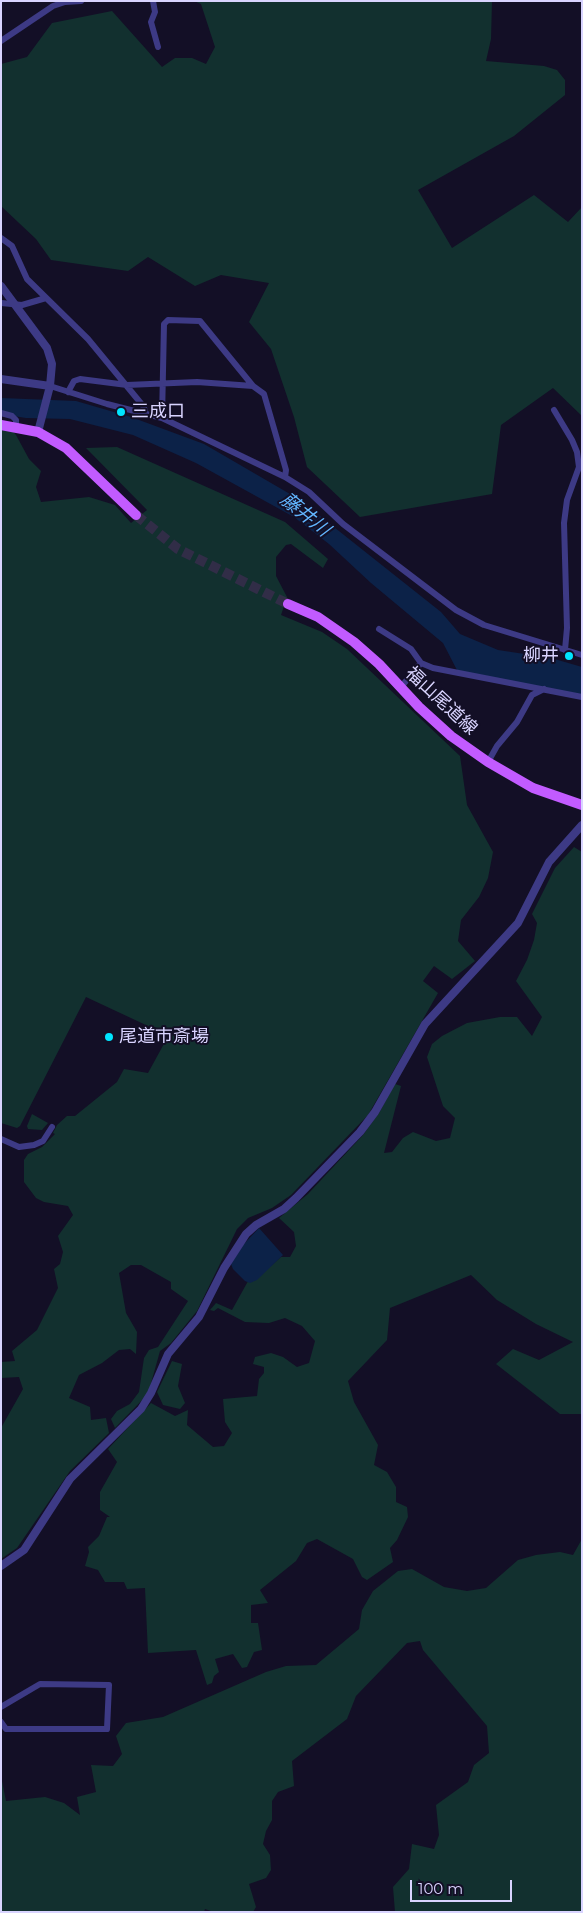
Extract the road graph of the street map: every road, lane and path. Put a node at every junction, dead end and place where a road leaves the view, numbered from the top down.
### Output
1 (48, 1) edge
2 (81, 1) edge
3 (153, 1) edge
4 (47, 10) junction
5 (1, 41) edge
6 (158, 47) dead end
7 (1, 238) edge
8 (1, 286) edge
9 (46, 298) junction
10 (1, 303) edge
11 (15, 305) junction
12 (1, 379) edge
13 (163, 384) junction
14 (126, 385) junction
15 (253, 386) junction
16 (49, 390) junction
17 (68, 392) junction
18 (554, 410) dead end
19 (1, 413) edge
20 (145, 414) junction
21 (162, 418) junction
22 (1, 426) edge
23 (16, 427) junction
24 (39, 428) junction
25 (285, 477) junction
26 (136, 515) tunnel mouth
27 (288, 604) tunnel mouth
28 (379, 629) dead end
29 (565, 650) junction
30 (582, 655) edge
31 (421, 663) junction
32 (401, 687) junction
33 (545, 689) junction
34 (582, 697) edge
35 (488, 762) junction
36 (582, 806) edge
37 (582, 825) edge
38 (52, 1126) dead end
39 (1, 1139) edge
40 (1, 1566) edge
41 (1, 1707) edge
42 (1, 1722) edge

1 - 4 street
2 - 4 street
3 - 6 street
4 - 5 street
7 - 9 street
8 - 11 street
9 - 11 street
9 - 14 street
10 - 11 street
11 - 16 street
12 - 16 street
13 - 14 street
13 - 15 street
13 - 15 street
13 - 21 street
14 - 17 street
14 - 20 street
15 - 25 street
16 - 17 street
16 - 24 street
17 - 20 street
18 - 29 street
19 - 23 street
20 - 21 street
21 - 25 street
22 - 23 main road
23 - 24 main road
24 - 26 main road
25 - 29 street
27 - 32 main road, 福山尾道線
28 - 31 street
29 - 30 street
31 - 32 street
31 - 33 street
32 - 35 main road, 福山尾道線
33 - 34 street
33 - 35 street
35 - 36 main road, 福山尾道線
37 - 40 street
38 - 39 street
41 - 42 street

